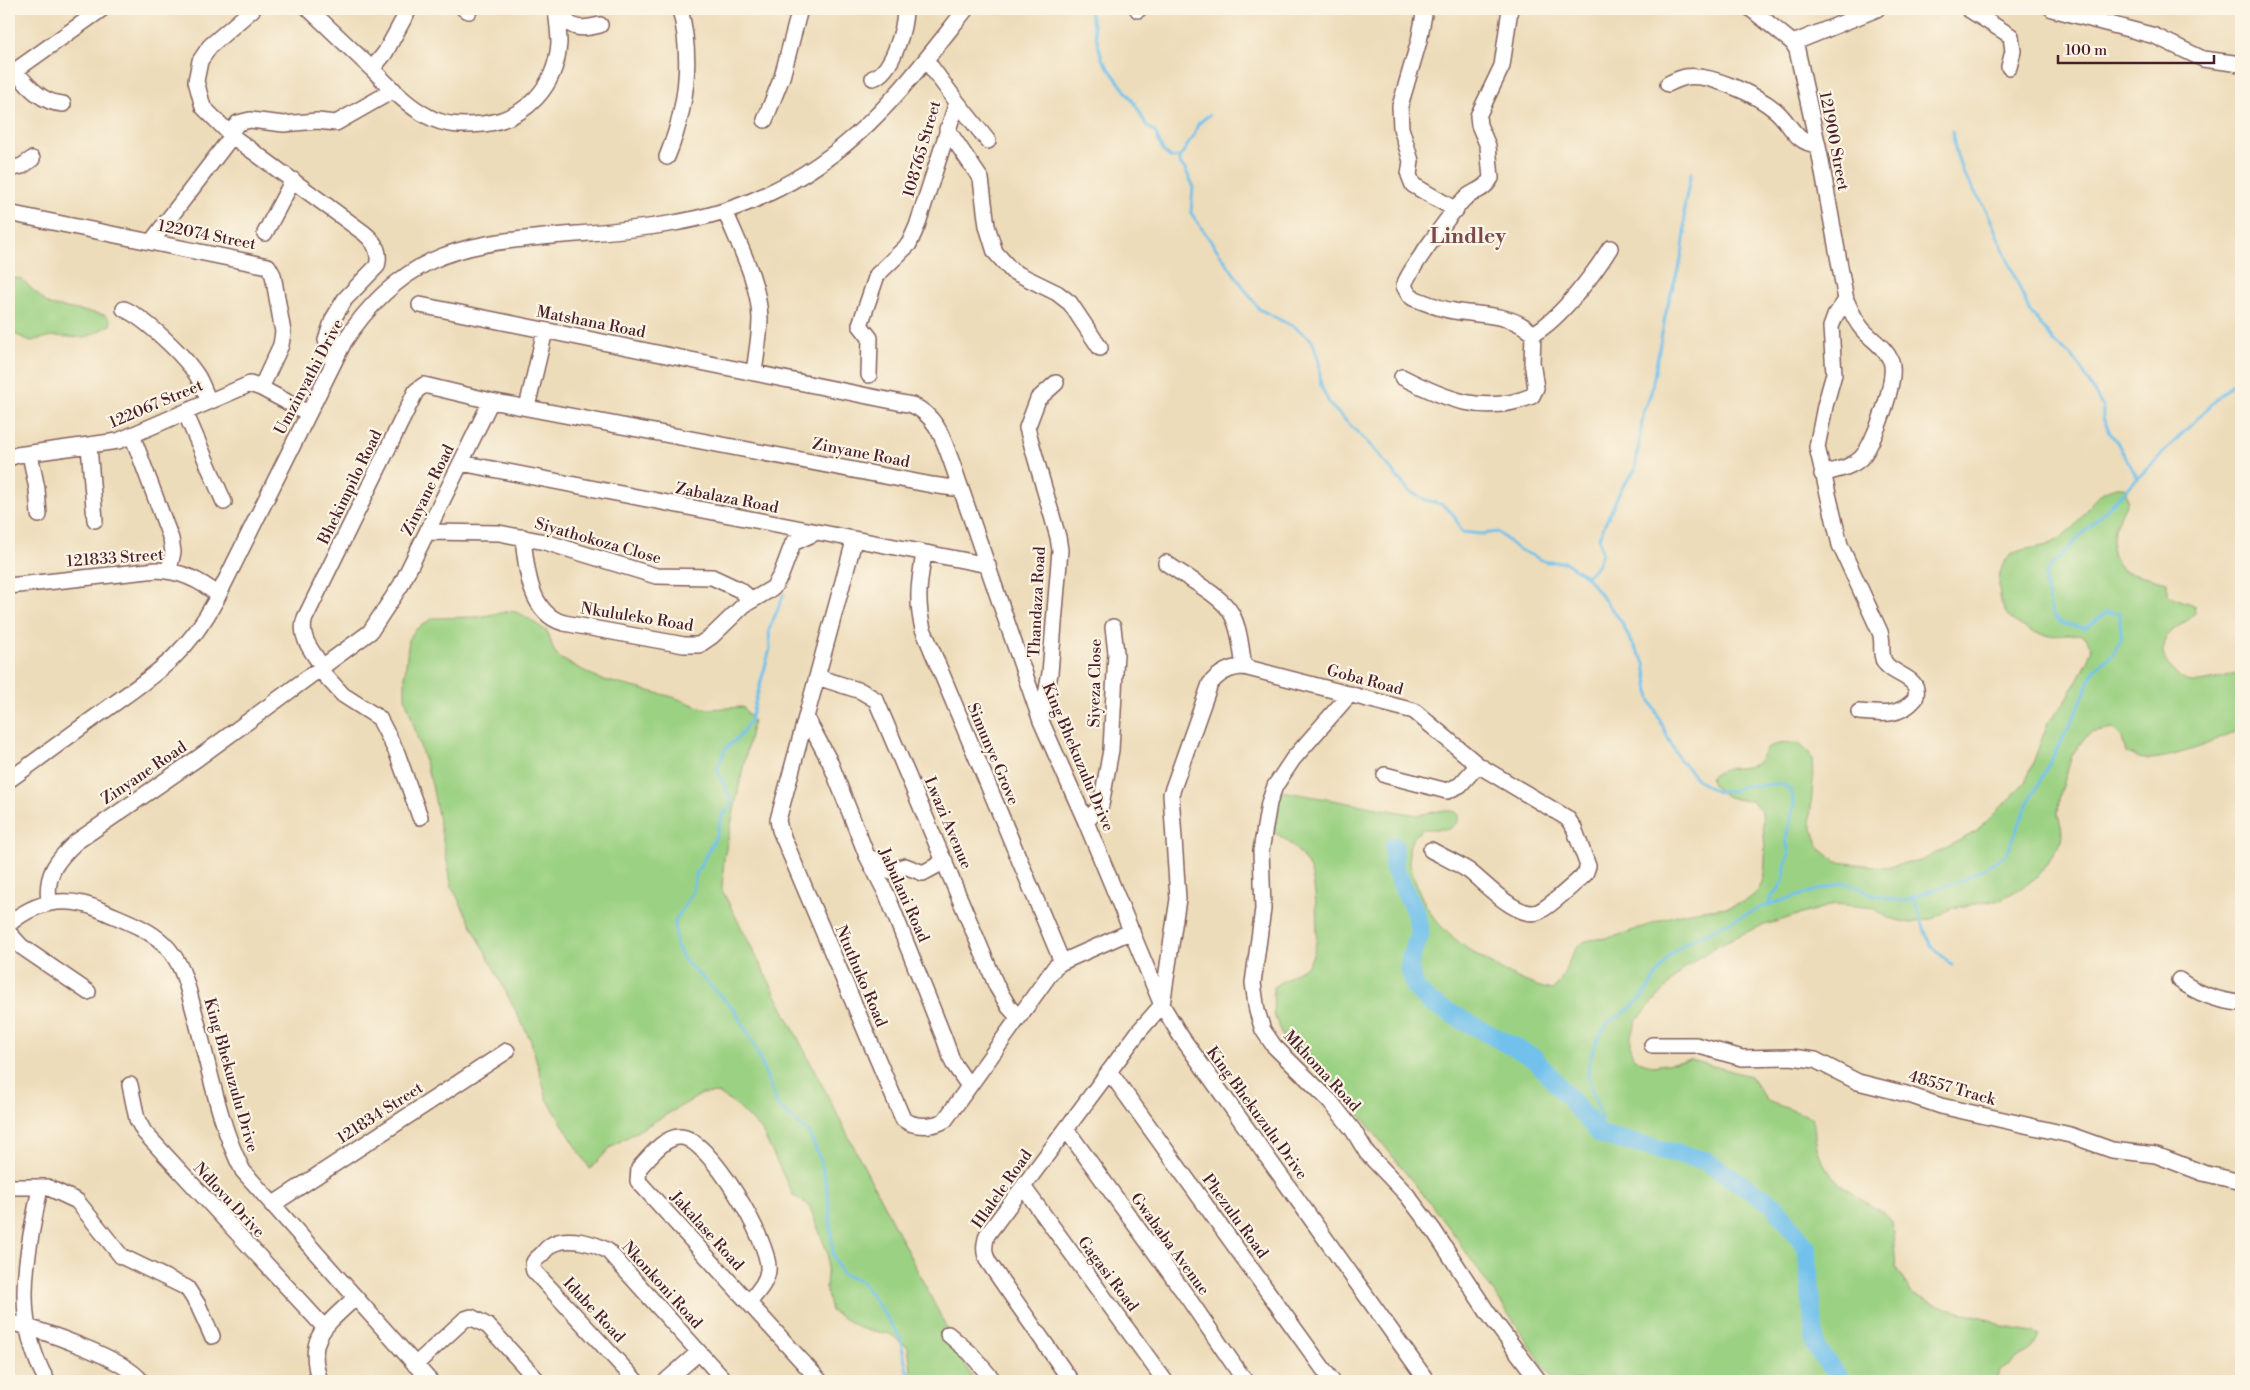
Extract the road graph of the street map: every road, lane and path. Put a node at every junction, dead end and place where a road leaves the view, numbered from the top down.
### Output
1 (102, 9) edge
2 (253, 9) edge
3 (309, 9) edge
4 (409, 9) edge
5 (680, 9) edge
6 (800, 9) edge
7 (905, 9) edge
8 (966, 9) edge
9 (1425, 9) edge
10 (1510, 9) edge
11 (1751, 9) edge
12 (1877, 9) edge
13 (1968, 9) edge
14 (2052, 9) edge
15 (556, 10) edge
16 (1846, 15) edge
17 (600, 26) dead end
18 (1793, 43) junction
19 (926, 60) junction
20 (2241, 64) edge
21 (2008, 67) dead end
22 (372, 69) junction
23 (12, 73) edge
24 (873, 78) dead end
25 (1668, 84) dead end
26 (394, 90) junction
27 (957, 102) junction
28 (63, 104) dead end
29 (765, 120) dead end
30 (947, 128) junction
31 (231, 135) junction
32 (988, 141) dead end
33 (1818, 145) junction
34 (667, 157) dead end
35 (32, 159) dead end
36 (9, 169) edge
37 (293, 180) junction
38 (1456, 210) junction
39 (725, 211) junction
40 (13, 214) dead end
41 (265, 233) dead end
42 (151, 242) junction
43 (1610, 248) dead end
44 (1846, 300) junction
45 (420, 305) dead end
46 (124, 310) dead end
47 (544, 331) junction
48 (1534, 334) junction
49 (1100, 348) dead end
50 (333, 363) junction
51 (754, 373) junction
52 (869, 375) dead end
53 (1402, 377) dead end
54 (1056, 383) dead end
55 (261, 388) junction
56 (209, 401) junction
57 (491, 401) junction
58 (527, 408) junction
59 (185, 412) junction
60 (308, 413) junction
61 (132, 435) junction
62 (89, 446) junction
63 (30, 454) junction
64 (9, 458) edge
65 (461, 463) junction
66 (1822, 474) junction
67 (961, 489) junction
68 (224, 502) dead end
69 (39, 515) dead end
70 (95, 520) dead end
71 (427, 532) junction
72 (815, 533) junction
73 (523, 537) junction
74 (854, 541) junction
75 (924, 554) junction
76 (1166, 563) dead end
77 (988, 565) junction
78 (169, 570) junction
79 (9, 586) edge
80 (218, 595) junction
81 (752, 600) junction
82 (1113, 627) dead end
83 (1244, 667) junction
84 (322, 669) junction
85 (817, 677) junction
86 (1350, 694) junction
87 (1859, 712) dead end
88 (806, 717) junction
89 (1041, 721) junction
90 (1478, 765) junction
91 (1385, 775) dead end
92 (9, 780) edge
93 (420, 817) dead end
94 (1086, 822) junction
95 (1431, 850) dead end
96 (867, 856) junction
97 (945, 862) junction
98 (49, 902) junction
99 (9, 924) edge
100 (1132, 931) junction
101 (9, 934) edge
102 (1062, 962) junction
103 (2179, 980) dead end
104 (88, 992) dead end
105 (2241, 1003) edge
106 (1162, 1005) junction
107 (1018, 1017) junction
108 (1652, 1045) dead end
109 (507, 1052) dead end
110 (1109, 1071) junction
111 (130, 1085) dead end
112 (970, 1086) junction
113 (1066, 1129) junction
114 (2241, 1182) edge
115 (9, 1187) edge
116 (40, 1188) junction
117 (1024, 1188) junction
118 (272, 1205) junction
119 (535, 1260) joint
120 (355, 1298) junction
121 (748, 1303) junction
122 (9, 1322) edge
123 (26, 1326) junction
124 (324, 1327) junction
125 (948, 1334) dead end
126 (212, 1336) dead end
127 (699, 1352) junction
128 (415, 1365) junction
129 (47, 1381) edge
130 (142, 1381) edge
131 (320, 1381) edge
132 (430, 1381) edge
133 (538, 1381) edge
134 (636, 1381) edge
135 (666, 1381) edge
136 (725, 1381) edge
137 (820, 1381) edge
138 (994, 1381) edge
139 (1071, 1381) edge
140 (1165, 1381) edge
141 (1245, 1381) edge
142 (1332, 1381) edge
143 (1427, 1381) edge
144 (1539, 1381) edge

1 - 23 street
2 - 31 street
3 - 22 street
4 - 22 street
5 - 34 street
6 - 29 street
7 - 24 street
8 - 19 street, Umzinyathi Drive
9 - 38 street
10 - 38 street
11 - 18 street
12 - 16 street
13 - 21 street
14 - 20 street
15 - 17 street
15 - 26 street
16 - 18 street
18 - 33 street, 121900 Street
19 - 27 street, 108765 Street
19 - 39 street, Umzinyathi Drive
22 - 26 street
23 - 28 street
25 - 33 street
26 - 31 street
27 - 30 street, 108765 Street
27 - 32 street
30 - 49 street
30 - 52 street, 108765 Street
31 - 37 street
31 - 42 street
33 - 44 street, 121900 Street
35 - 36 street
37 - 41 street
37 - 50 street
38 - 48 street
39 - 50 street, Umzinyathi Drive
39 - 51 street
40 - 42 street, 122074 Street
42 - 55 street, 122074 Street
43 - 48 street
44 - 66 street
44 - 66 street, 121900 Street
45 - 47 street, Matshana Road
46 - 56 street
47 - 51 street, Matshana Road
47 - 58 street
48 - 53 street
50 - 60 street, Umzinyathi Drive
51 - 67 street, King Bhekuzulu Drive
54 - 89 street, Thandaza Road
55 - 56 street, 122067 Street
55 - 60 street
56 - 59 street, 122067 Street
57 - 58 street, Zinyane Road
57 - 65 street, Zinyane Road
57 - 84 street, Bhekimpilo Road
58 - 67 street, Zinyane Road
59 - 61 street, 122067 Street
59 - 68 street
60 - 80 street, Umzinyathi Drive
61 - 62 street, 122067 Street
61 - 78 street
62 - 63 street, 122067 Street
62 - 70 street
63 - 64 street, 122067 Street
63 - 69 street
65 - 71 street, Zinyane Road
65 - 72 street, Zabalaza Road
66 - 87 street
67 - 77 street, King Bhekuzulu Drive
71 - 73 street, Siyathokoza Close
71 - 84 street, Zinyane Road
72 - 74 street, Zabalaza Road
72 - 81 street, Nkululeko Road
73 - 81 street, Siyathokoza Close
73 - 81 street, Nkululeko Road
74 - 75 street, Zabalaza Road
74 - 85 street, Ntuthuko Road
75 - 77 street, Zabalaza Road
75 - 102 street, Simunye Grove
76 - 83 street
77 - 89 street, King Bhekuzulu Drive
78 - 79 street, 121833 Street
78 - 80 street, 121833 Street
80 - 92 street, Umzinyathi Drive
82 - 94 street, Siyeza Close
83 - 86 street, Goba Road
83 - 106 street
84 - 93 street, Bhekimpilo Road
84 - 98 street, Zinyane Road
85 - 88 street, Ntuthuko Road
85 - 97 street, Lwazi Avenue
86 - 90 street, Goba Road
86 - 144 street, Mkhoma Road
88 - 96 street, Jabulani Road
88 - 112 street, Ntuthuko Road
89 - 94 street, King Bhekuzulu Drive
90 - 91 street
90 - 95 street, Goba Road
94 - 100 street, King Bhekuzulu Drive
96 - 97 street
96 - 112 street, Jabulani Road
97 - 107 street, Lwazi Avenue
98 - 99 street, King Bhekuzulu Drive
98 - 118 street, King Bhekuzulu Drive
100 - 102 street, Ntuthuko Road
100 - 106 street, King Bhekuzulu Drive
101 - 104 street
102 - 107 street, Ntuthuko Road
103 - 105 street
106 - 110 street, Hlalele Road
106 - 143 street, King Bhekuzulu Drive
107 - 112 street, Ntuthuko Road
108 - 114 street, 48557 Track
109 - 118 street, 121834 Street
110 - 113 street, Hlalele Road
110 - 142 street, Phezulu Road
111 - 124 street, Ndlovu Drive
113 - 117 street, Hlalele Road
113 - 141 street, Gwababa Avenue
115 - 116 street
116 - 123 street
116 - 126 street
117 - 139 street, Hlalele Road
117 - 140 street, Gagasi Road
118 - 120 street, King Bhekuzulu Drive
119 - 127 street, Nkonkoni Road
119 - 134 street, Idube Road
120 - 124 street
120 - 128 street, King Bhekuzulu Drive
121 - 121 street, Jakalase Road
121 - 137 street, Jakalase Road
122 - 123 street
123 - 129 street
123 - 130 street
124 - 131 street
125 - 138 street
127 - 135 street
127 - 136 street, Nkonkoni Road
128 - 132 street, King Bhekuzulu Drive
128 - 133 street

